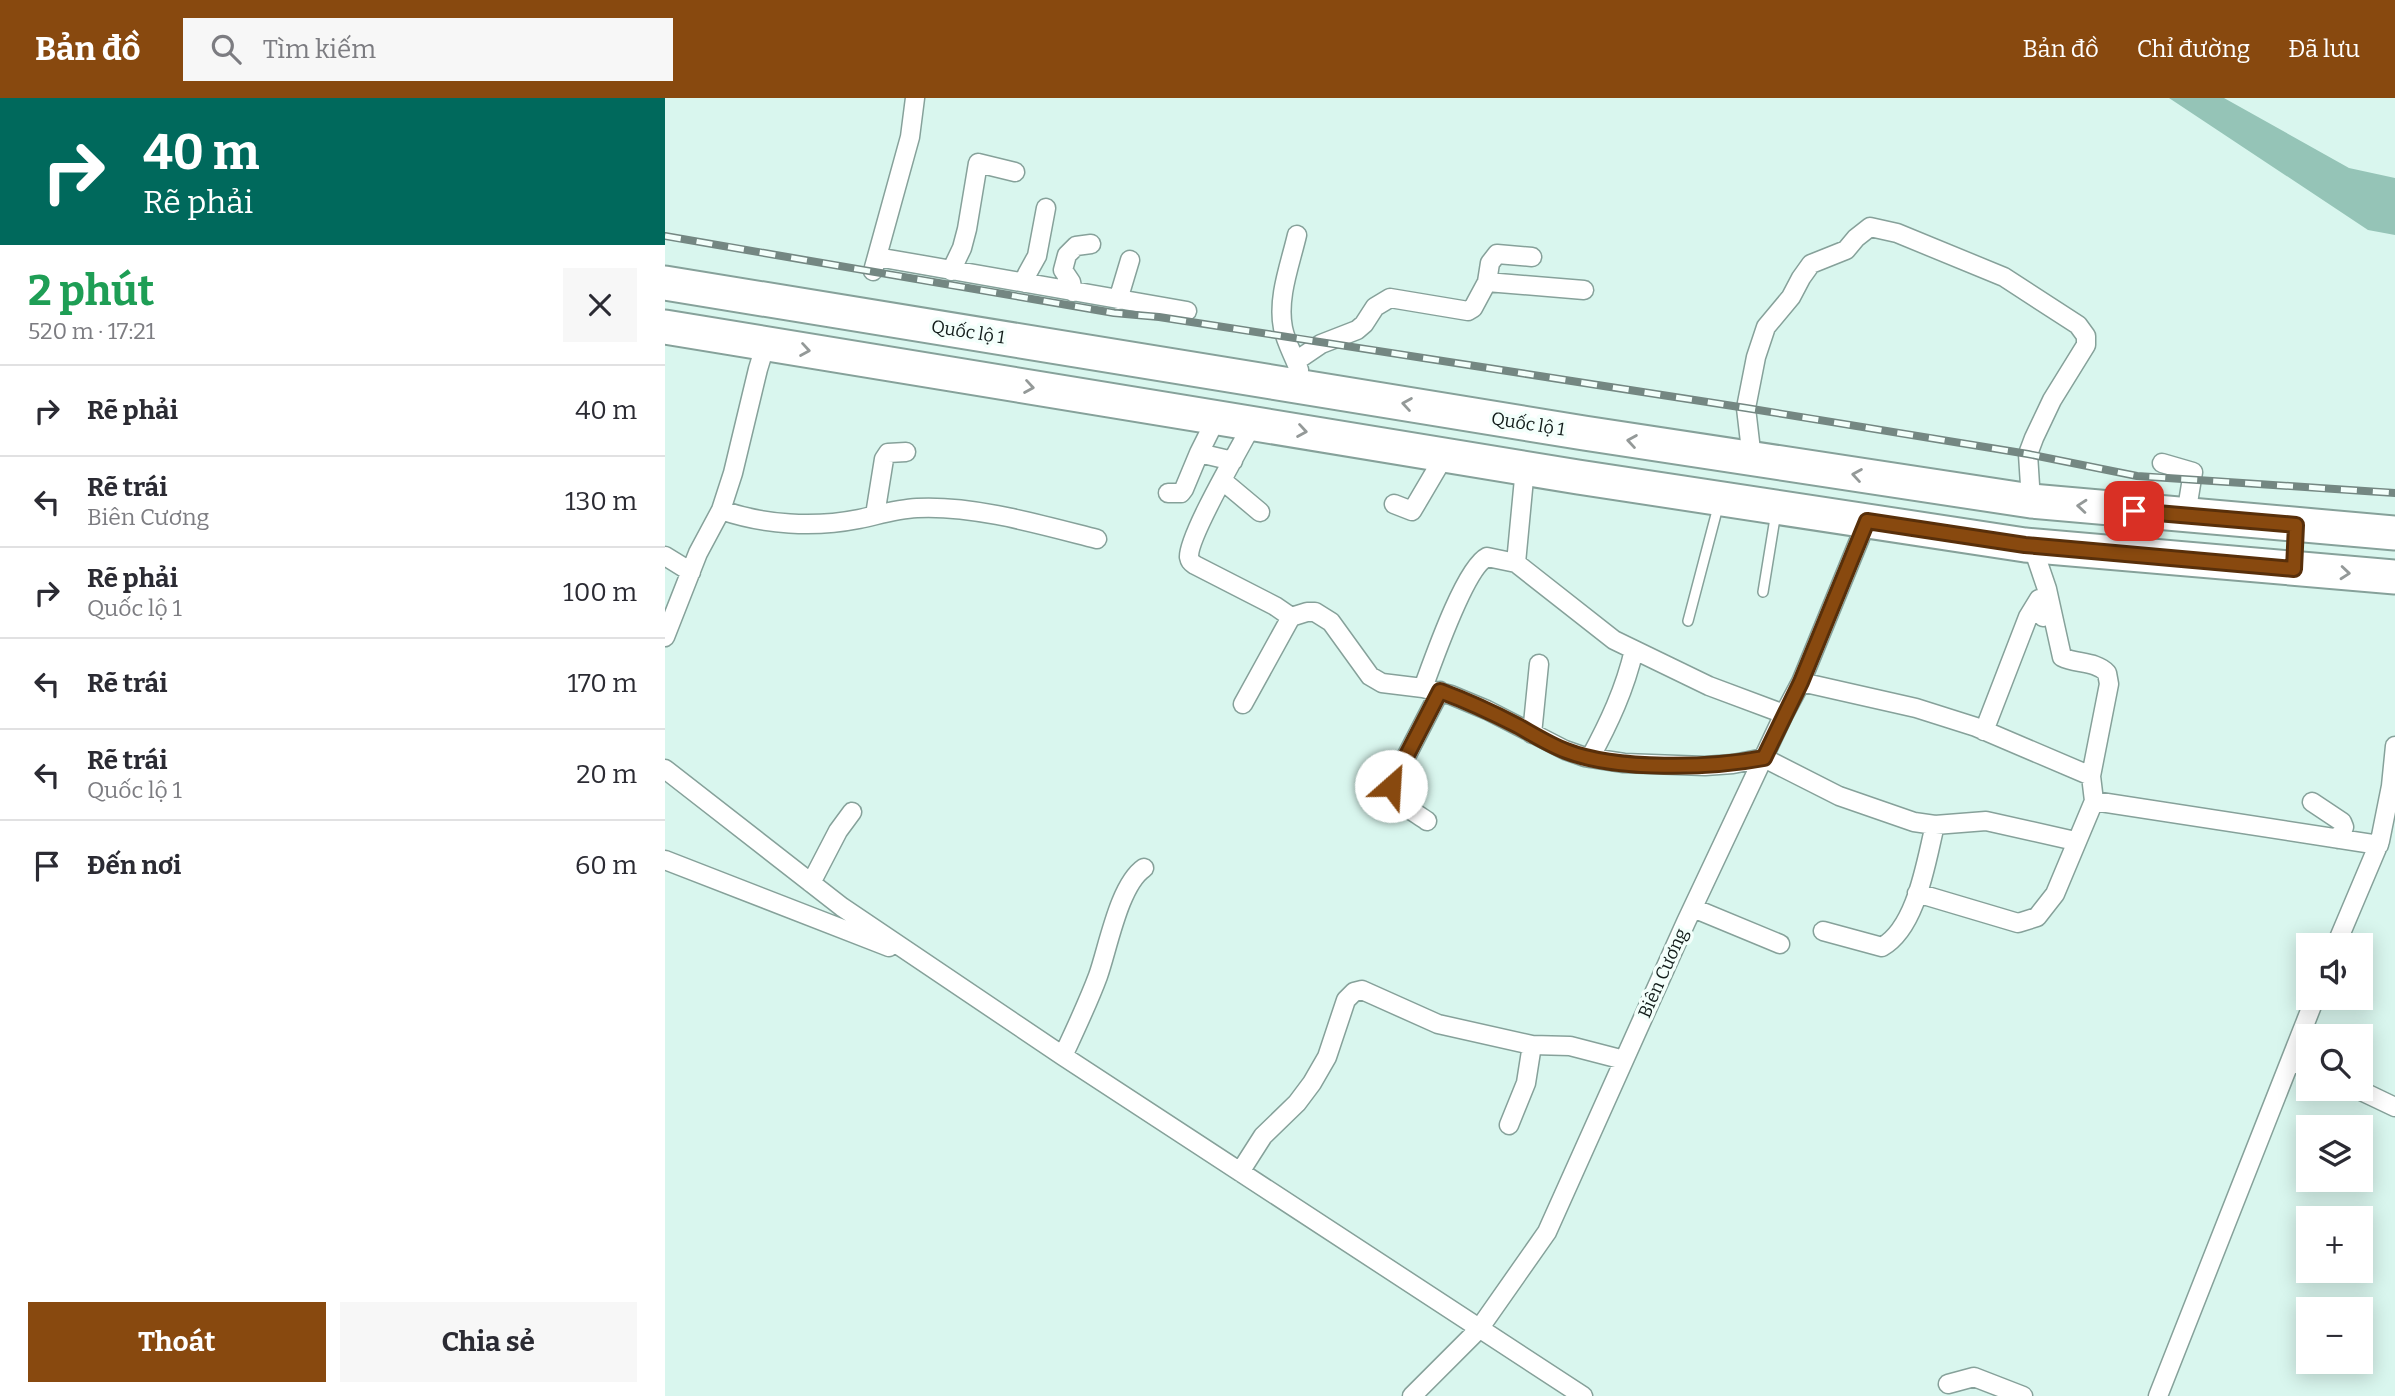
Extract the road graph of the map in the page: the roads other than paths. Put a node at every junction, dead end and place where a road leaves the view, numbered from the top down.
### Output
1 (915, 98) edge
2 (1015, 173) dead end
3 (1046, 208) dead end
4 (1297, 235) dead end
5 (1091, 244) dead end
6 (1532, 257) dead end
7 (1130, 260) dead end
8 (951, 271) junction
9 (1487, 282) junction
10 (665, 283) edge
11 (1025, 283) junction
12 (1584, 290) dead end
13 (1073, 292) junction
14 (1118, 300) junction
15 (1187, 312) dead end
16 (665, 327) edge
17 (766, 344) junction
18 (1299, 374) junction
19 (1217, 417) junction
20 (1253, 423) junction
21 (906, 452) dead end
22 (1199, 453) junction
23 (1445, 455) junction
24 (1752, 459) junction
25 (1233, 461) junction
26 (2162, 463) dead end
27 (1525, 468) junction
28 (1223, 481) junction
29 (1168, 493) dead end
30 (1720, 498) junction
31 (2031, 501) junction
32 (1394, 504) dead end
33 (1777, 507) junction
34 (721, 510) junction
35 (1259, 512) dead end
36 (875, 515) junction
37 (2186, 515) junction
38 (1867, 521) junction
39 (2296, 525) junction
40 (2395, 533) edge
41 (1097, 539) dead end
42 (2032, 545) junction
43 (665, 556) edge
44 (1516, 563) junction
45 (2294, 569) junction
46 (691, 572) junction
47 (2395, 577) edge
48 (1763, 592) dead end
49 (1291, 617) junction
50 (1688, 621) dead end
51 (665, 637) edge
52 (1634, 650) junction
53 (2051, 652) dead end
54 (1539, 664) dead end
55 (1801, 682) junction
56 (1431, 689) junction
57 (1243, 704) dead end
58 (1784, 714) junction
59 (1985, 731) junction
60 (1532, 734) junction
61 (2395, 746) edge
62 (1590, 758) junction
63 (1764, 758) junction
64 (665, 769) edge
65 (2091, 776) junction
66 (2094, 800) junction
67 (2312, 802) dead end
68 (852, 812) dead end
69 (1427, 821) dead end
70 (1935, 825) junction
71 (2339, 839) junction
72 (2075, 841) junction
73 (2384, 844) edge
74 (665, 860) edge
75 (1144, 868) dead end
76 (811, 883) junction
77 (1917, 893) junction
78 (1693, 908) junction
79 (1823, 931) dead end
80 (2342, 933) edge
81 (1780, 944) dead end
82 (921, 960) junction
83 (1532, 1045) junction
84 (1063, 1056) junction
85 (1624, 1060) junction
86 (2296, 1074) edge
87 (2373, 1097) edge
88 (2395, 1107) edge
89 (1509, 1125) dead end
90 (1240, 1172) junction
91 (1479, 1329) junction
92 (1948, 1384) dead end
93 (1412, 1396) edge
94 (1583, 1396) edge
95 (2023, 1396) edge
96 (2158, 1396) edge

1 - 8 street
2 - 8 street
3 - 11 street
4 - 18 street
5 - 13 street
6 - 9 street
7 - 14 street
8 - 11 street
9 - 12 street
9 - 18 street
10 - 18 highway, Quốc lộ 1
11 - 13 street
13 - 14 street
14 - 15 street
16 - 17 highway
17 -> 19 highway
17 - 34 street
24 -> 18 highway, Quốc lộ 1
19 - 20 highway
19 - 22 street
20 -> 23 highway
20 - 25 street
21 - 36 street
22 - 25 street
22 - 29 street
23 - 27 highway
23 - 32 street
31 -> 24 highway, Quốc lộ 1
24 - 31 street
25 - 28 street
26 - 37 street
27 - 30 highway
27 - 44 street
28 - 35 street
28 - 49 street
30 - 33 highway
30 - 50 lane
37 -> 31 highway, Quốc lộ 1
33 - 38 highway
33 - 48 lane
34 - 36 street
34 - 46 street
36 - 41 street
37 - 39 highway, Quốc lộ 1
38 - 42 highway
38 - 55 street, Biên Cương
39 - 40 highway, Quốc lộ 1
39 - 45 highway
42 - 45 highway
42 - 65 street
43 - 46 street
44 - 52 street
44 - 56 street
45 -> 47 highway
46 - 51 street
49 - 56 street
49 - 57 street
52 - 58 street
52 - 62 street
53 - 59 street
54 - 60 street
55 - 58 street, Biên Cương
55 - 59 street
56 - 60 street
56 - 69 street
58 - 63 street, Biên Cương
59 - 65 street
60 - 62 street
61 - 73 street
62 - 63 street
63 - 70 street
63 - 78 street, Biên Cương
64 - 76 street
65 - 66 street
66 - 71 street
66 - 72 street
67 - 71 street
68 - 76 street
70 - 72 street
70 - 77 street
71 - 73 street
72 - 77 street
73 - 80 street
74 - 82 street
75 - 84 street
76 - 82 street
77 - 79 street
78 - 81 street
78 - 85 street, Biên Cương
82 - 84 street
83 - 85 street
83 - 89 street
83 - 90 street
84 - 90 street
85 - 91 street, Biên Cương
86 - 96 street
87 - 88 street
90 - 91 street
91 - 93 street, Biên Cương
91 - 94 street
92 - 95 street

